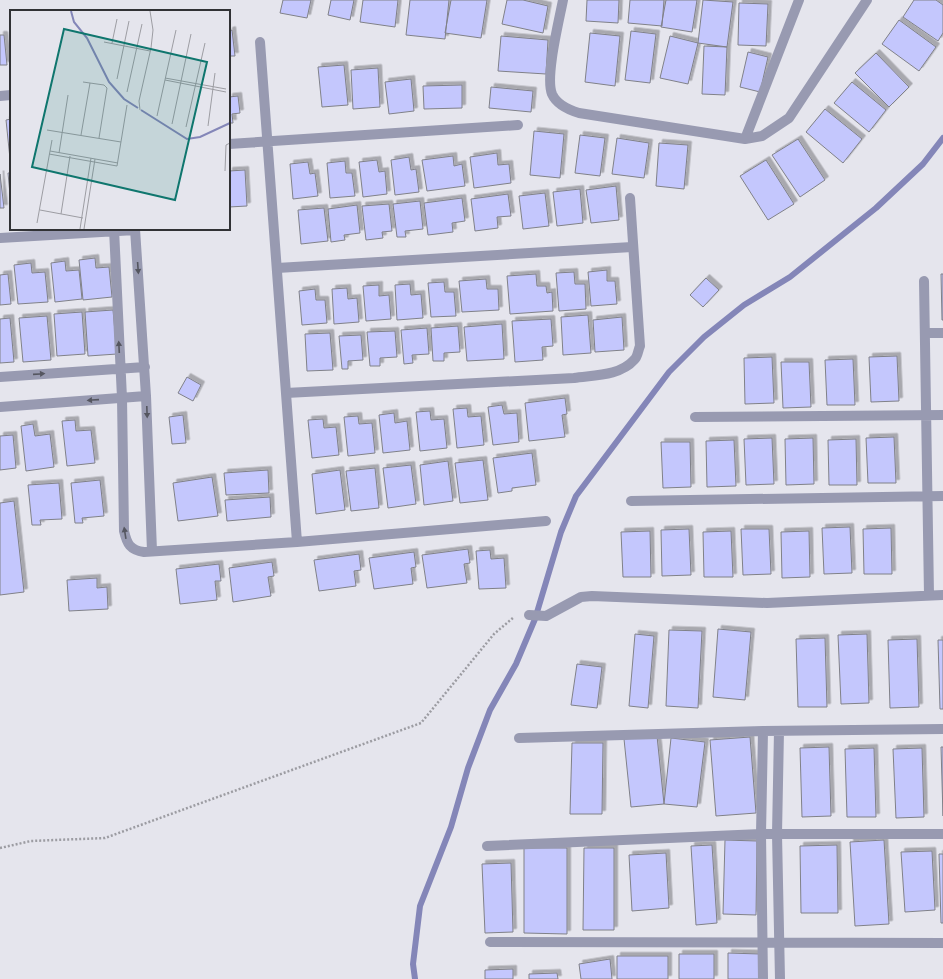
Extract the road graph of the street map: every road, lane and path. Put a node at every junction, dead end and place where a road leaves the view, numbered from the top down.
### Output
1 (563, 0) edge
2 (799, 0) edge
3 (867, 0) edge
4 (260, 42) dead end
5 (10, 95) edge
6 (0, 96) edge
7 (518, 125) dead end
8 (745, 139) junction
9 (267, 141) junction
10 (230, 144) edge
11 (630, 198) dead end
12 (114, 230) edge
13 (135, 230) edge
14 (0, 238) edge
15 (632, 247) junction
16 (277, 268) junction
17 (924, 281) dead end
18 (926, 333) junction
19 (943, 333) edge
20 (144, 367) junction
21 (120, 368) junction
22 (0, 377) edge
23 (286, 393) junction
24 (146, 396) junction
25 (122, 398) junction
26 (0, 407) edge
27 (926, 415) junction
28 (943, 415) edge
29 (695, 417) dead end
30 (927, 496) junction
31 (943, 496) edge
32 (631, 501) dead end
33 (546, 521) dead end
34 (297, 542) junction
35 (152, 551) junction
36 (929, 595) junction
37 (943, 595) edge
38 (529, 615) joint
39 (943, 729) edge
40 (763, 731) junction
41 (779, 731) junction
42 (519, 738) dead end
43 (761, 834) junction
44 (777, 834) junction
45 (943, 834) edge
46 (487, 846) dead end
47 (0, 848) edge
48 (490, 942) dead end
49 (943, 943) edge
50 (762, 944) junction
51 (779, 944) junction
52 (763, 979) edge
53 (780, 979) edge

1 - 8 street
2 - 8 street
3 - 8 street
4 - 9 street
5 - 6 street
7 - 9 street
9 - 10 street
9 - 16 street
11 - 15 street
12 - 14 street
21 -> 12 street
13 -> 20 street
15 - 16 street
15 - 23 street
16 - 23 street
17 - 18 street
18 - 19 street
18 - 27 street
20 - 21 street
20 - 24 street
22 -> 21 street
21 - 25 street
23 - 34 street
24 - 25 street
24 -> 35 street
25 -> 26 street
35 -> 25 street
27 - 28 street
27 - 29 street
27 - 30 street
30 - 31 street
30 - 32 street
30 - 36 street
33 - 34 street
34 - 35 street
36 - 37 street
36 - 38 street
38 - 47 path
39 - 41 street
40 - 41 street
40 - 42 street
40 - 43 street
41 - 44 street
43 - 44 street
43 - 46 street
43 - 50 street
44 - 45 street
44 - 51 street
48 - 50 street
49 - 51 street
50 - 51 street
50 - 52 street
51 - 53 street

